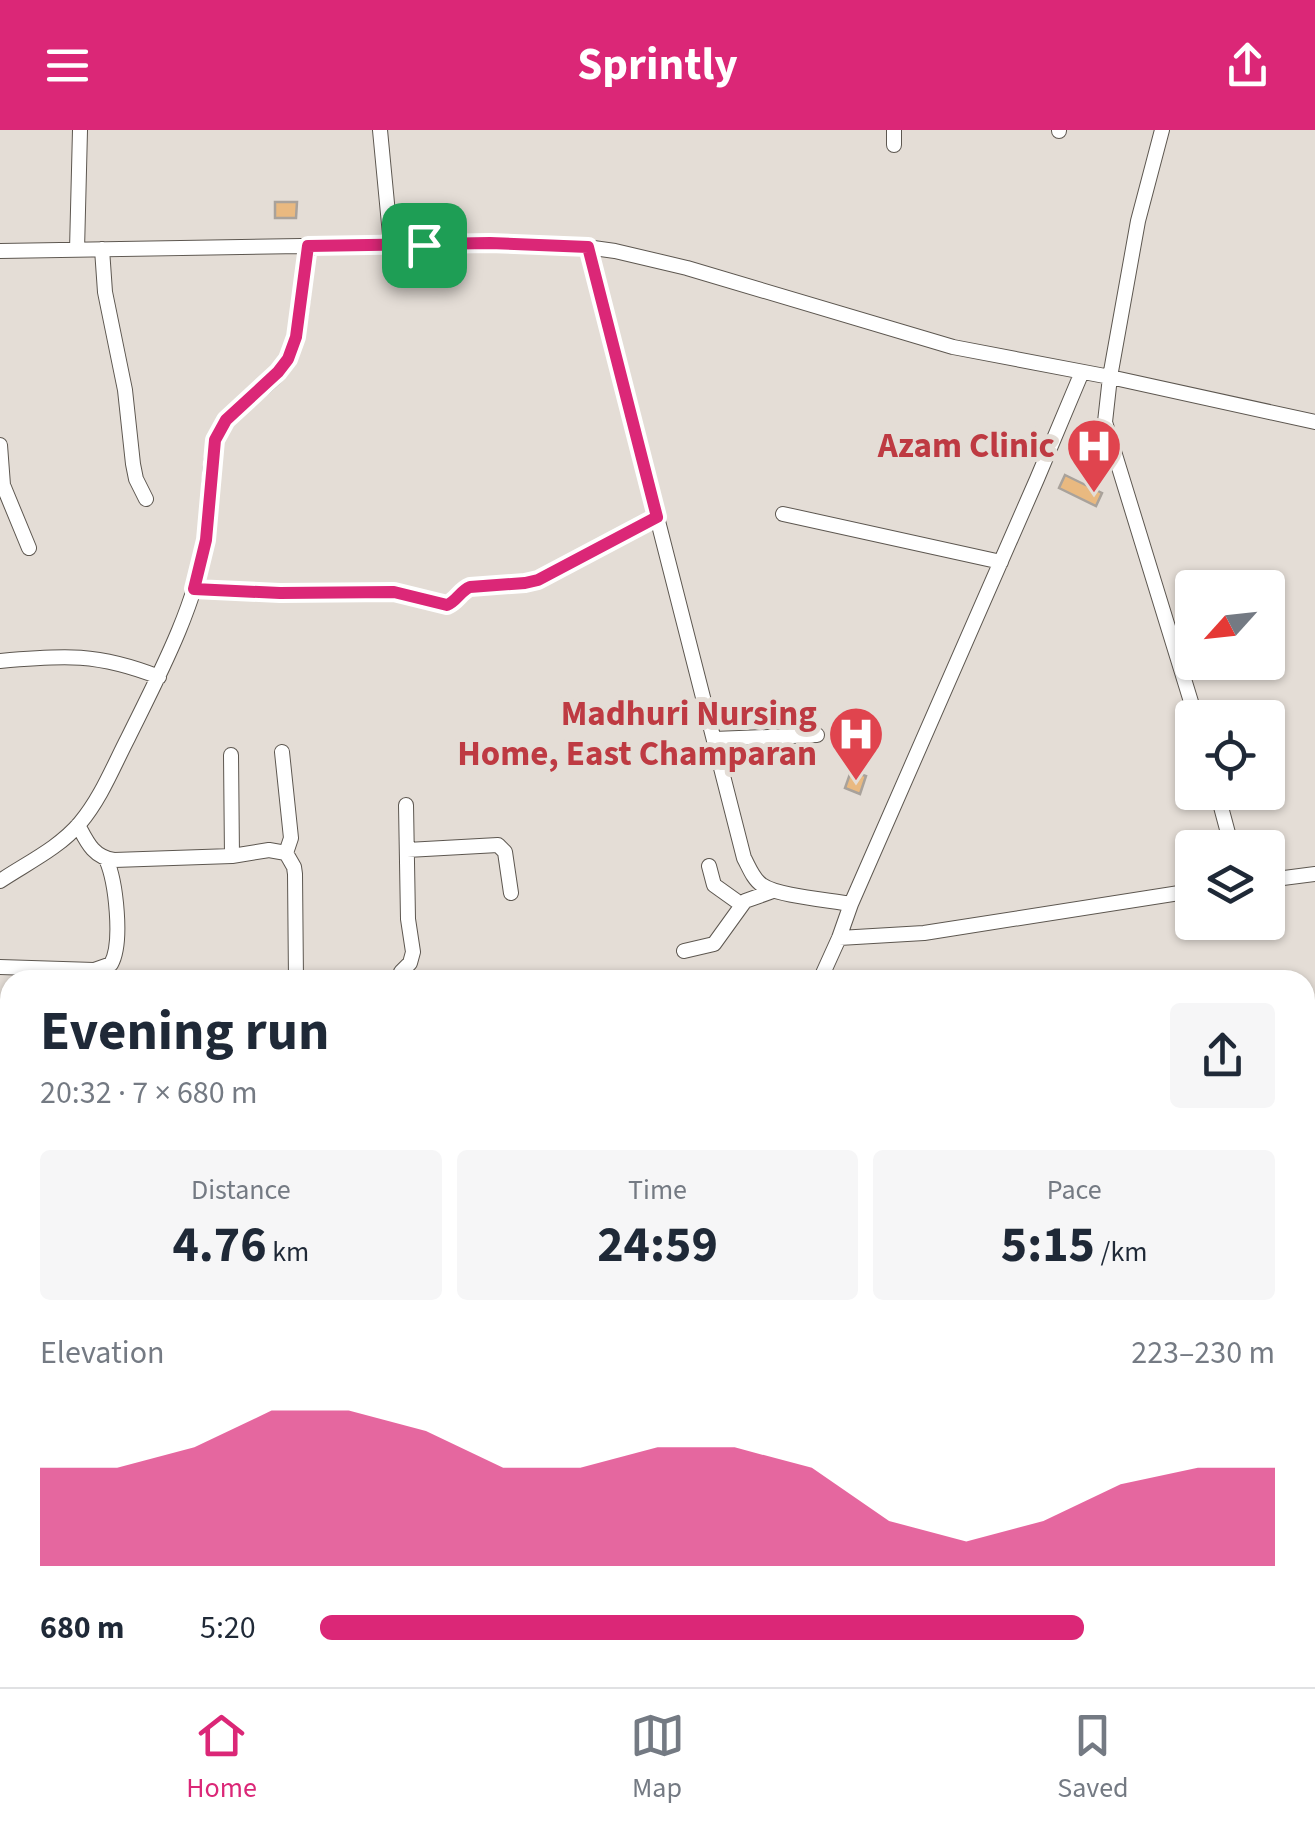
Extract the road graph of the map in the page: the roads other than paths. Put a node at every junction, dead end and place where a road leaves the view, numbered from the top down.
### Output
1 (80, 130) edge
2 (380, 130) edge
3 (1162, 130) edge
4 (391, 245) junction
5 (308, 246) junction
6 (588, 247) junction
7 (102, 249) junction
8 (77, 250) junction
9 (0, 251) edge
10 (1082, 372) junction
11 (1110, 378) junction
12 (1315, 422) edge
13 (0, 444) edge
14 (146, 500) dead end
15 (783, 514) dead end
16 (657, 517) junction
17 (30, 548) dead end
18 (1001, 562) junction
19 (194, 589) junction
20 (0, 661) edge
21 (159, 677) junction
22 (1190, 700) edge
23 (817, 735) dead end
24 (714, 739) junction
25 (282, 752) dead end
26 (232, 755) dead end
27 (406, 805) dead end
28 (78, 825) junction
29 (407, 850) junction
30 (286, 853) junction
31 (232, 856) junction
32 (106, 859) junction
33 (708, 866) dead end
34 (1315, 874) edge
35 (1285, 878) edge
36 (0, 881) edge
37 (774, 890) junction
38 (511, 893) dead end
39 (1175, 894) edge
40 (851, 904) junction
41 (742, 905) junction
42 (838, 938) junction
43 (684, 951) dead end
44 (0, 968) edge
45 (296, 970) edge
46 (403, 970) edge
47 (824, 970) edge

1 - 8 street
2 - 4 street
3 - 11 street
4 - 5 street
4 - 6 street
5 - 7 street
5 - 19 street
6 - 10 street
6 - 16 street
7 - 8 street
7 - 14 street
8 - 9 street
10 - 11 street
10 - 18 street
11 - 12 street
11 - 22 street
13 - 17 street
15 - 18 street
16 - 19 street
16 - 24 street
18 - 40 street
19 - 21 street
20 - 21 street
21 - 28 street
23 - 24 street
24 - 37 street
25 - 30 street
26 - 31 street
27 - 29 street
28 - 32 street
28 - 36 street
29 - 38 street
29 - 46 street
30 - 31 street
30 - 45 street
31 - 32 street
32 - 44 street
33 - 41 street
34 - 35 street
37 - 40 street
37 - 41 street
39 - 42 street
40 - 42 street
41 - 43 street
42 - 47 street

